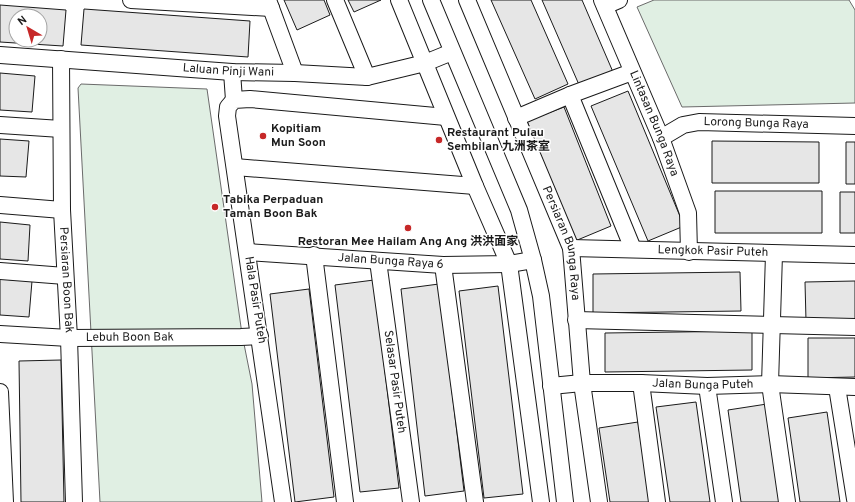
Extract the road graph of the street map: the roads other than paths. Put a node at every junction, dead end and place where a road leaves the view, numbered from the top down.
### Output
1 (131, 0) edge
2 (335, 0) edge
3 (399, 0) edge
4 (431, 0) edge
5 (467, 0) edge
6 (609, 2) edge
7 (269, 4) edge
8 (452, 52) junction
9 (0, 55) edge
10 (61, 59) junction
11 (426, 63) junction
12 (232, 72) junction
13 (632, 72) junction
14 (295, 73) junction
15 (367, 77) junction
16 (570, 95) junction
17 (234, 100) junction
18 (446, 117) junction
19 (516, 118) junction
20 (0, 125) edge
21 (855, 126) edge
22 (61, 129) junction
23 (661, 138) junction
24 (235, 167) junction
25 (475, 186) junction
26 (0, 205) edge
27 (62, 210) junction
28 (571, 248) junction
29 (633, 249) junction
30 (248, 252) junction
31 (689, 252) junction
32 (774, 254) junction
33 (314, 255) junction
34 (855, 255) edge
35 (533, 260) junction
36 (378, 261) junction
37 (509, 264) junction
38 (443, 265) junction
39 (0, 271) edge
40 (65, 276) junction
41 (576, 320) junction
42 (772, 326) junction
43 (855, 327) edge
44 (0, 334) edge
45 (260, 336) junction
46 (69, 338) junction
47 (582, 383) junction
48 (641, 383) junction
49 (770, 384) junction
50 (551, 386) junction
51 (707, 386) junction
52 (837, 387) junction
53 (855, 387) edge
54 (0, 392) edge
55 (855, 499) edge
56 (5, 502) edge
57 (74, 502) edge
58 (284, 502) edge
59 (345, 502) edge
60 (412, 502) edge
61 (475, 502) edge
62 (541, 502) edge
63 (565, 502) edge
64 (599, 502) edge
65 (657, 502) edge
66 (724, 502) edge
67 (787, 502) edge

1 - 7 street
2 - 15 street
3 - 11 street
4 - 8 street
5 - 19 street, Persiaran Bunga Raya
6 - 13 street, Lintasan Bunga Raya
7 - 14 street
8 - 11 street, Laluan Pinji Wani
8 - 35 street
9 - 10 street, Laluan Pinji Wani
10 - 12 street, Laluan Pinji Wani
10 - 22 street, Persiaran Boon Bak
11 - 15 street, Laluan Pinji Wani
11 - 18 street
12 - 14 street, Laluan Pinji Wani
12 - 17 street, Hala Pasir Puteh
13 - 16 street
13 - 23 street, Lintasan Bunga Raya
14 - 15 street, Laluan Pinji Wani
16 - 19 street
16 - 29 street
17 - 18 street
17 - 24 street, Hala Pasir Puteh
18 - 25 street
19 - 28 street, Persiaran Bunga Raya
20 - 22 street
21 - 23 street, Lorong Bunga Raya
22 - 27 street, Persiaran Boon Bak
23 - 31 street, Lintasan Bunga Raya
24 - 25 street
24 - 30 street, Hala Pasir Puteh
25 - 37 street
26 - 27 street
27 - 40 street, Persiaran Boon Bak
28 - 29 street, Lengkok Pasir Puteh
28 - 41 street, Persiaran Bunga Raya
29 - 31 street, Lengkok Pasir Puteh
30 - 33 street, Jalan Bunga Raya 6
30 - 45 street, Hala Pasir Puteh
31 - 32 street, Lengkok Pasir Puteh
32 - 34 street, Lengkok Pasir Puteh
32 - 42 street
33 - 36 street, Jalan Bunga Raya 6
33 - 59 street
35 - 37 street, Jalan Bunga Raya 6
35 - 50 street
36 - 38 street, Jalan Bunga Raya 6
36 - 60 street, Selasar Pasir Puteh
37 - 38 street, Jalan Bunga Raya 6
37 - 62 street
38 - 61 street
39 - 40 street
40 - 46 street, Persiaran Boon Bak
41 - 42 street
41 - 47 street, Persiaran Bunga Raya
42 - 43 street
42 - 49 street
44 - 46 street, Lebuh Boon Bak
45 - 46 street, Lebuh Boon Bak
45 - 58 street, Hala Pasir Puteh
46 - 57 street, Persiaran Boon Bak
47 - 48 street, Jalan Bunga Puteh
47 - 50 street, Jalan Bunga Puteh
47 - 64 street, Persiaran Bunga Raya
48 - 51 street, Jalan Bunga Puteh
48 - 65 street
49 - 51 street, Jalan Bunga Puteh
49 - 52 street, Jalan Bunga Puteh
49 - 67 street
50 - 63 street
51 - 66 street
52 - 53 street, Jalan Bunga Puteh
52 - 55 street
54 - 56 street

